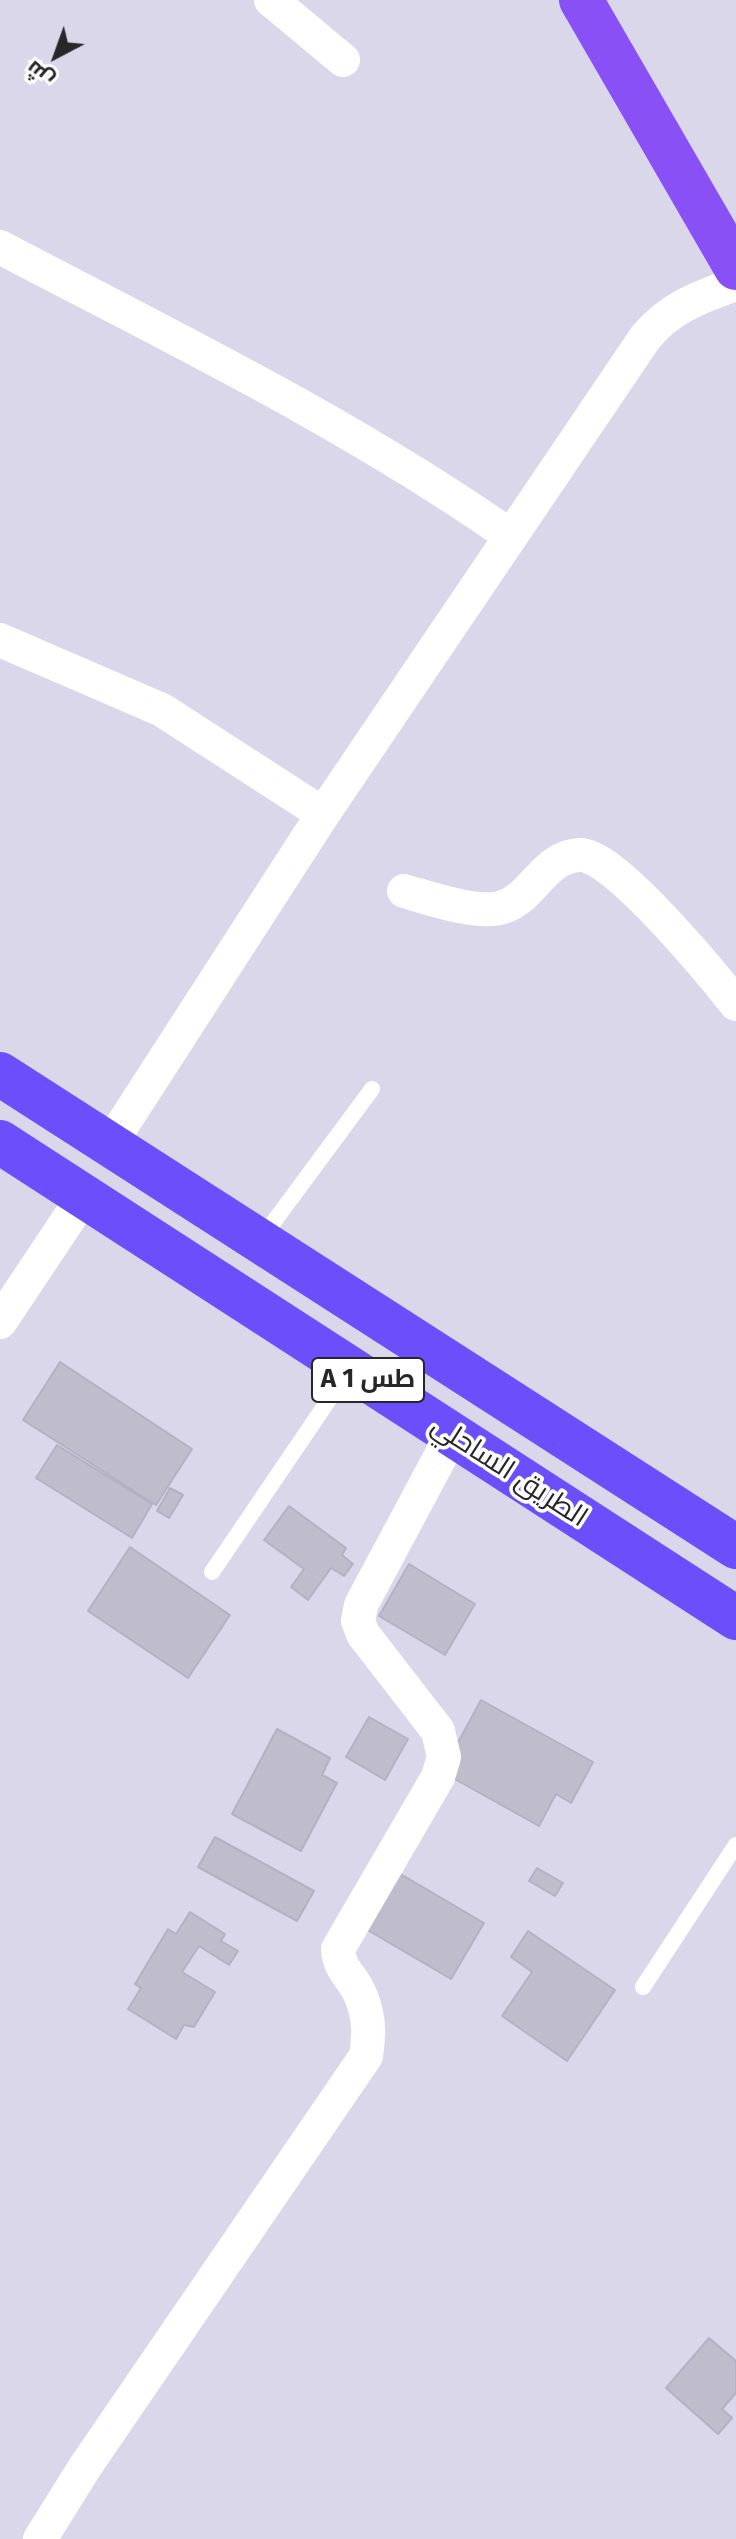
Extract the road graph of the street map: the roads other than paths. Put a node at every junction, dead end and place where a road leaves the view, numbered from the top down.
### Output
1 (271, 0) edge
2 (581, 0) edge
3 (343, 60) dead end
4 (0, 247) edge
5 (736, 268) edge
6 (736, 284) edge
7 (509, 535) junction
8 (0, 640) edge
9 (323, 814) junction
10 (404, 891) dead end
11 (736, 1004) edge
12 (0, 1074) edge
13 (372, 1089) dead end
14 (0, 1142) edge
15 (110, 1144) junction
16 (84, 1196) junction
17 (260, 1240) junction
18 (0, 1322) edge
19 (350, 1369) junction
20 (452, 1435) junction
21 (566, 1438) junction
22 (527, 1483) junction
23 (736, 1547) edge
24 (212, 1572) dead end
25 (736, 1618) edge
26 (736, 1845) edge
27 (643, 1987) dead end
28 (40, 2539) edge

1 - 3 street
2 - 5 main road
4 - 7 street
6 - 7 street
7 - 9 street
8 - 9 street
9 - 15 street
10 - 11 street
12 - 15 highway, A 1 طس
13 - 17 lane
14 - 16 highway, الطريق الساحلي / A 1 طس
15 - 17 highway, A 1 طس
16 - 18 street
16 - 19 highway, الطريق الساحلي / A 1 طس
17 - 21 highway, A 1 طس
19 - 20 highway, الطريق الساحلي / A 1 طس
19 - 24 lane
20 - 22 highway, الطريق الساحلي / A 1 طس
20 - 28 street
21 - 22 highway
21 - 23 highway, A 1 طس
22 - 25 highway, الطريق الساحلي / A 1 طس
26 - 27 lane

